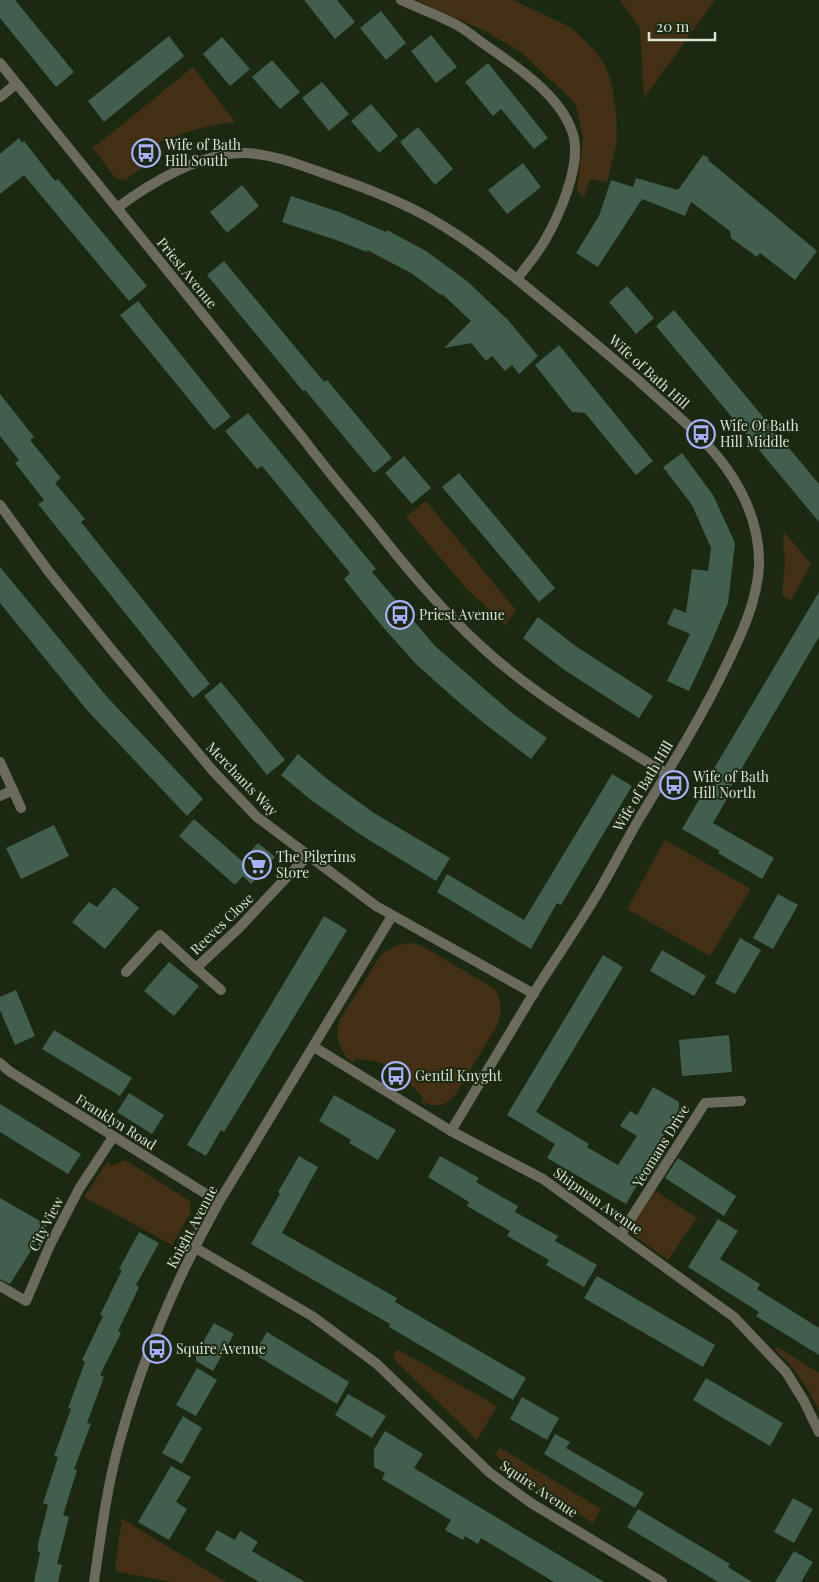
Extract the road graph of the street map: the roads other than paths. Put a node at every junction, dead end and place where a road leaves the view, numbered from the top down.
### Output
1 (400, 0) edge
2 (0, 63) edge
3 (16, 84) junction
4 (0, 97) edge
5 (117, 208) junction
6 (517, 279) junction
7 (0, 505) edge
8 (0, 762) edge
9 (667, 774) junction
10 (13, 790) junction
11 (0, 796) edge
12 (21, 808) dead end
13 (308, 856) junction
14 (392, 916) junction
15 (196, 968) junction
16 (126, 972) dead end
17 (221, 990) dead end
18 (534, 994) junction
19 (314, 1047) junction
20 (0, 1064) edge
21 (741, 1101) dead end
22 (451, 1131) junction
23 (113, 1137) junction
24 (219, 1202) junction
25 (621, 1234) junction
26 (194, 1247) junction
27 (0, 1286) edge
28 (819, 1432) edge
29 (94, 1582) edge
30 (662, 1582) edge

1 - 6 street
2 - 3 street, Priest Avenue
3 - 4 street
3 - 5 street, Priest Avenue
5 - 6 street, Wife of Bath Hill
5 - 9 street, Priest Avenue
6 - 9 street, Wife of Bath Hill
7 - 13 street, Merchants Way
8 - 10 street
9 - 18 street, Wife of Bath Hill
10 - 11 street
10 - 12 street
13 - 14 street, Merchants Way
13 - 15 street, Reeves Close
14 - 18 street, Merchants Way
14 - 19 street, Knight Avenue
15 - 16 street, Reeves Close
15 - 17 street, Reeves Close
18 - 22 street, Wife of Bath Hill
19 - 22 street, Shipman Avenue
19 - 24 street, Knight Avenue
20 - 23 street, Franklyn Road
21 - 25 street, Yeomans Drive
22 - 25 street, Shipman Avenue
23 - 24 street, Franklyn Road
23 - 27 street, City View
24 - 26 street, Knight Avenue
25 - 28 street, Shipman Avenue
26 - 29 street, Knight Avenue
26 - 30 street, Squire Avenue

